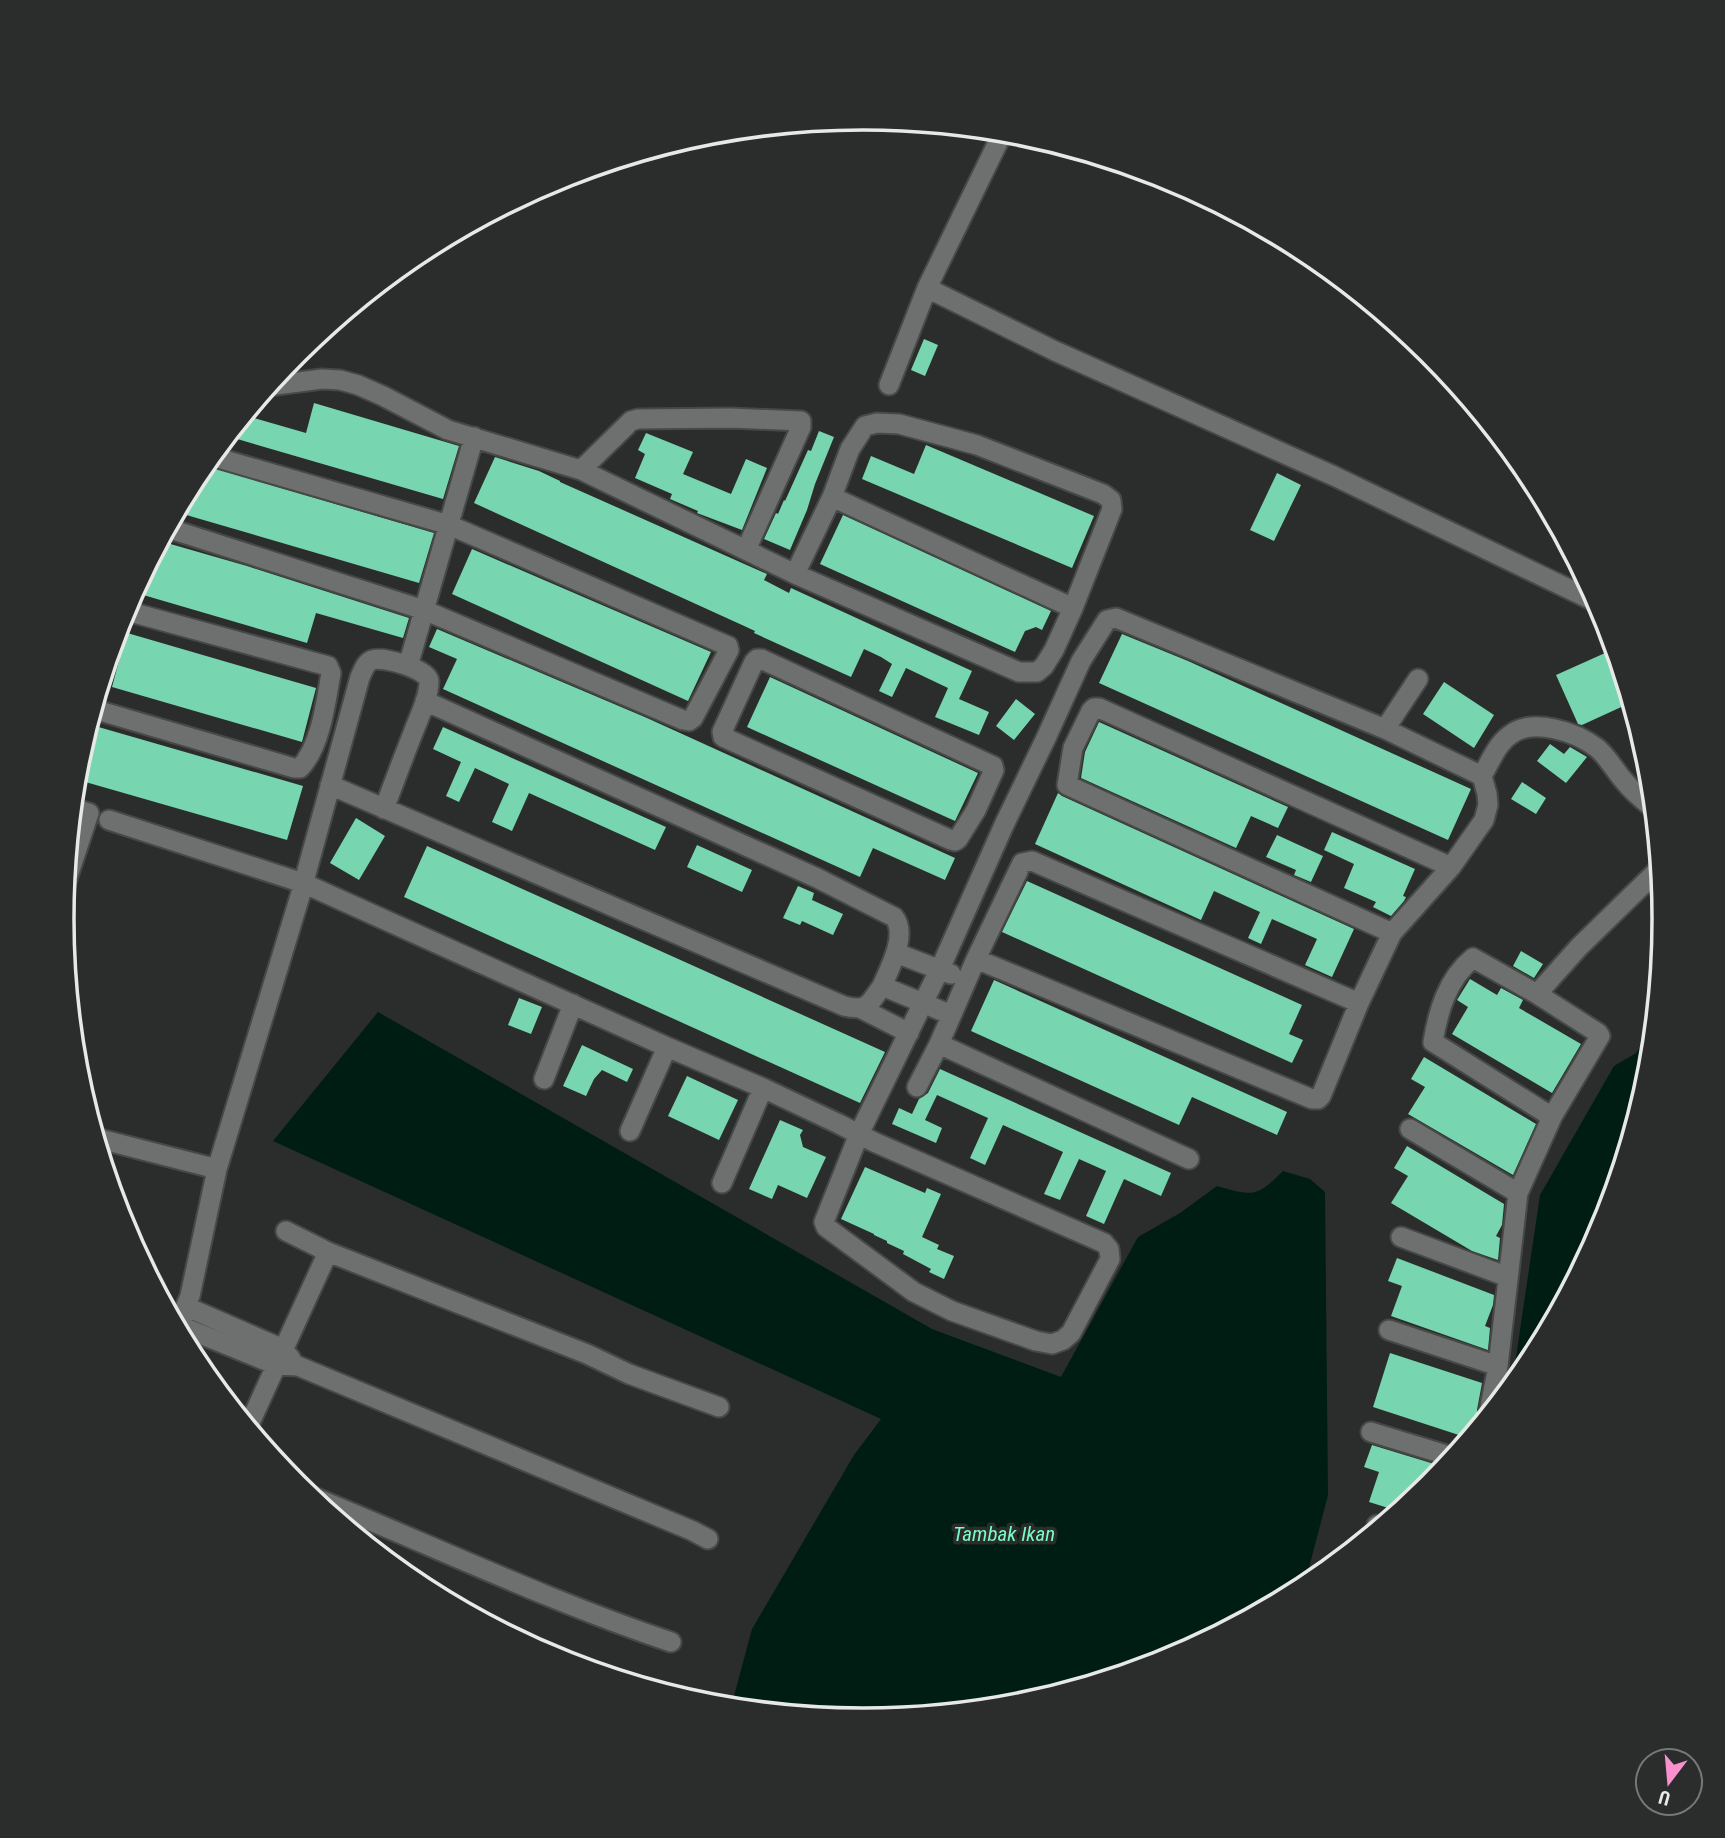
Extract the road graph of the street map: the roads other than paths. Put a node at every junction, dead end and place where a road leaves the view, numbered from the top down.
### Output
1 (998, 142) edge
2 (927, 288) junction
3 (283, 384) edge
4 (889, 385) dead end
5 (474, 437) junction
6 (222, 459) edge
7 (581, 470) junction
8 (832, 497) junction
9 (449, 525) junction
10 (175, 531) edge
11 (746, 550) junction
12 (796, 574) junction
13 (1581, 595) edge
14 (1073, 608) junction
15 (424, 610) junction
16 (136, 613) edge
17 (1054, 650) junction
18 (1082, 661) junction
19 (408, 666) junction
20 (1418, 679) dead end
21 (425, 701) junction
22 (101, 711) edge
23 (1385, 729) junction
24 (320, 730) junction
25 (344, 737) junction
26 (1046, 738) junction
27 (1073, 748) junction
28 (1482, 776) junction
29 (330, 785) junction
30 (1642, 799) edge
31 (384, 808) junction
32 (976, 810) junction
33 (81, 811) edge
34 (109, 820) dead end
35 (1004, 825) junction
36 (77, 850) edge
37 (1451, 867) junction
38 (1650, 877) edge
39 (303, 883) junction
40 (1392, 933) junction
41 (897, 953) junction
42 (976, 958) junction
43 (940, 969) junction
44 (966, 981) junction
45 (882, 986) junction
46 (1537, 994) junction
47 (923, 1003) junction
48 (1359, 1003) junction
49 (573, 1004) junction
50 (862, 1009) junction
51 (951, 1015) junction
52 (909, 1033) junction
53 (939, 1044) junction
54 (667, 1047) junction
55 (544, 1079) dead end
56 (917, 1087) dead end
57 (763, 1088) junction
58 (1552, 1117) junction
59 (1410, 1129) dead end
60 (630, 1130) dead end
61 (859, 1134) junction
62 (105, 1140) edge
63 (1189, 1159) dead end
64 (217, 1169) junction
65 (722, 1183) dead end
66 (1518, 1193) junction
67 (286, 1231) dead end
68 (1401, 1237) dead end
69 (328, 1252) junction
70 (1508, 1277) junction
71 (187, 1307) junction
72 (182, 1317) edge
73 (1389, 1330) dead end
74 (190, 1331) edge
75 (279, 1357) junction
76 (1498, 1366) junction
77 (1493, 1392) edge
78 (719, 1406) dead end
79 (252, 1418) edge
80 (1371, 1432) dead end
81 (1442, 1454) edge
82 (335, 1505) edge
83 (708, 1539) dead end
84 (671, 1642) dead end

1 - 2 street
2 - 4 street
2 - 13 street
3 - 5 street
5 - 7 street
5 - 9 street
6 - 9 street
7 - 11 street
7 - 11 street
8 - 12 street
8 - 14 street
8 - 14 street
9 - 15 street
9 - 15 street
10 - 15 street
11 - 12 street
12 - 17 street
14 - 17 street
15 - 19 street
16 - 24 street
17 - 18 street
18 - 23 street
18 - 26 street
19 - 21 street
19 - 25 street
20 - 23 street
21 - 31 street
21 - 41 street
22 - 24 street
23 - 28 street
24 - 25 street
25 - 29 street
26 - 27 street
26 - 35 street
27 - 37 street
27 - 40 street
28 - 30 street
28 - 37 street
29 - 31 street
29 - 39 street
31 - 50 street
32 - 32 street
32 - 35 street
33 - 36 street
34 - 39 street
35 - 43 street
37 - 40 street
38 - 46 street
39 - 49 street
39 - 64 street
40 - 48 street
41 - 43 street
41 - 45 street
42 - 44 street
42 - 48 street
42 - 48 street
43 - 44 street
43 - 47 street
44 - 51 street
45 - 47 street
45 - 50 street
46 - 58 street
46 - 58 street
47 - 51 street
47 - 52 street
49 - 54 street
49 - 55 street
50 - 52 street
51 - 53 street
52 - 61 street
53 - 56 street
53 - 63 street
54 - 57 street
54 - 60 street
57 - 61 street
57 - 65 street
58 - 66 street
59 - 66 street
61 - 61 street
62 - 64 street
64 - 71 street
66 - 70 street
67 - 69 street
68 - 70 street
69 - 75 street
69 - 78 street
70 - 76 street
71 - 72 street
71 - 75 street
73 - 76 street
74 - 75 street
75 - 79 street
75 - 83 street
76 - 77 street
80 - 81 street
82 - 84 street

